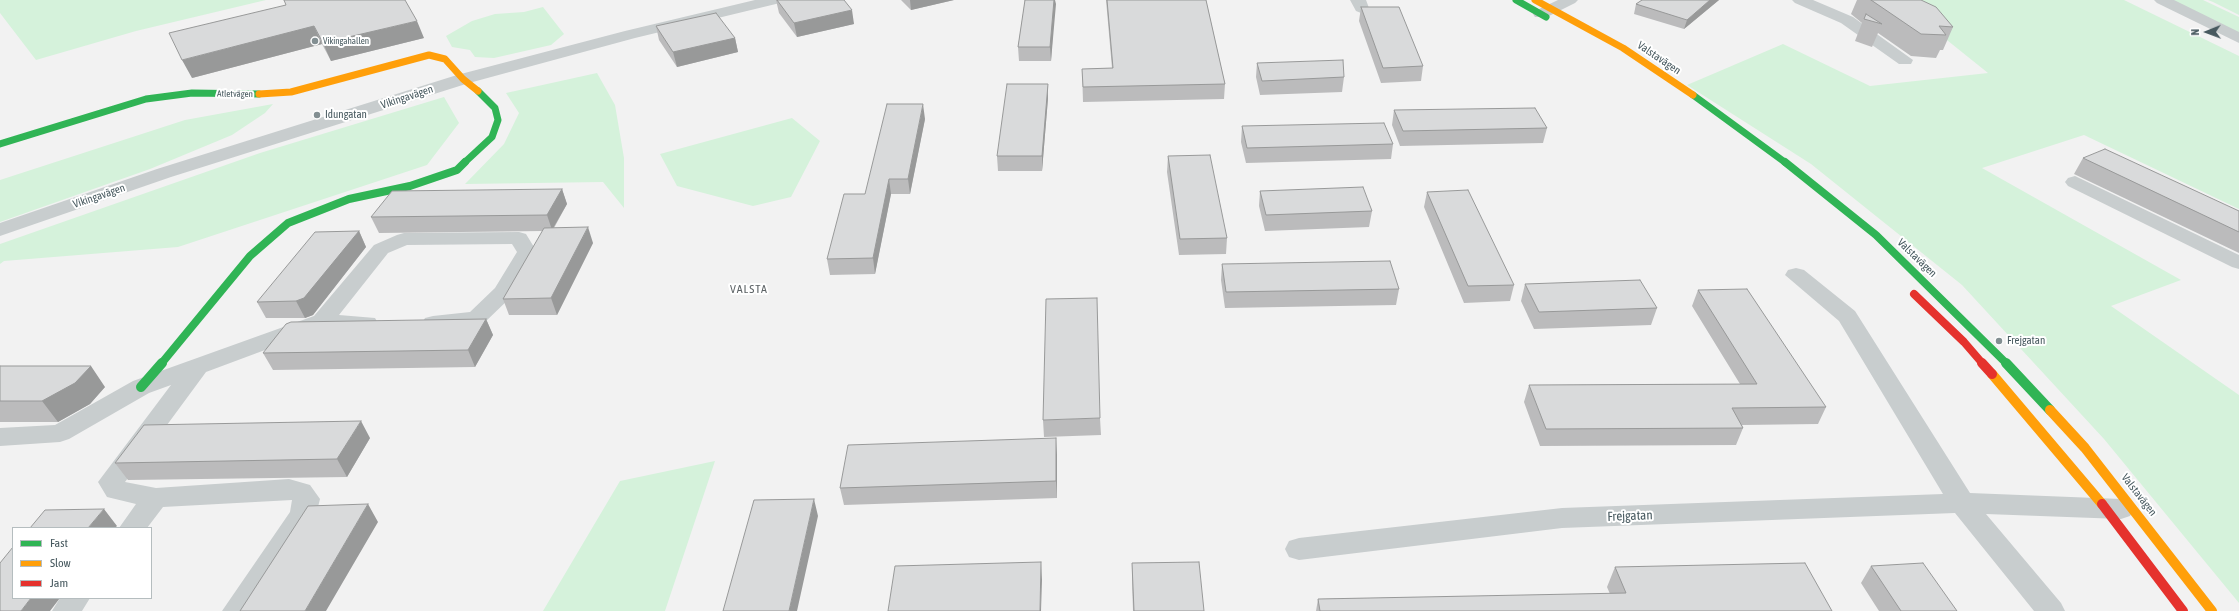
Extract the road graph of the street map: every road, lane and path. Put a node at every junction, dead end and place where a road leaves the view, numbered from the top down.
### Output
1 (775, 0) edge
2 (1516, 0) edge
3 (1570, 0) edge
4 (1800, 0) edge
5 (2162, 0) edge
6 (1545, 11) edge
7 (2239, 38) edge
8 (1905, 60) dead end
9 (463, 79) junction
10 (0, 144) edge
11 (2075, 182) dead end
12 (0, 230) edge
13 (2239, 263) edge
14 (1796, 275) dead end
15 (1907, 287) dead end
16 (322, 320) junction
17 (390, 324) edge
18 (412, 325) edge
19 (198, 366) junction
20 (140, 387) junction
21 (0, 437) edge
22 (156, 498) junction
23 (1962, 503) junction
24 (2106, 508) junction
25 (2135, 510) junction
26 (133, 527) edge
27 (1299, 549) dead end
28 (75, 599) edge
29 (66, 611) edge
30 (236, 611) edge
31 (2050, 611) edge
32 (2183, 611) edge
33 (2212, 611) edge

1 - 9 street, Vikingavägen
2 - 6 street, Valstavägen
3 - 6 street
4 - 8 street
5 - 7 street
6 - 25 street, Valstavägen
9 - 10 street, Atletvägen
9 - 12 street, Vikingavägen
9 - 20 street
11 - 13 street
14 - 23 street
15 - 24 street
16 - 17 street
16 - 18 street
16 - 19 street
19 - 20 street
19 - 22 street
20 - 21 street
22 - 26 street
22 - 30 street
23 - 24 street, Frejgatan
23 - 27 street, Frejgatan
23 - 31 street
24 - 25 street, Frejgatan
24 - 32 street
25 - 33 street, Valstavägen
28 - 29 street

